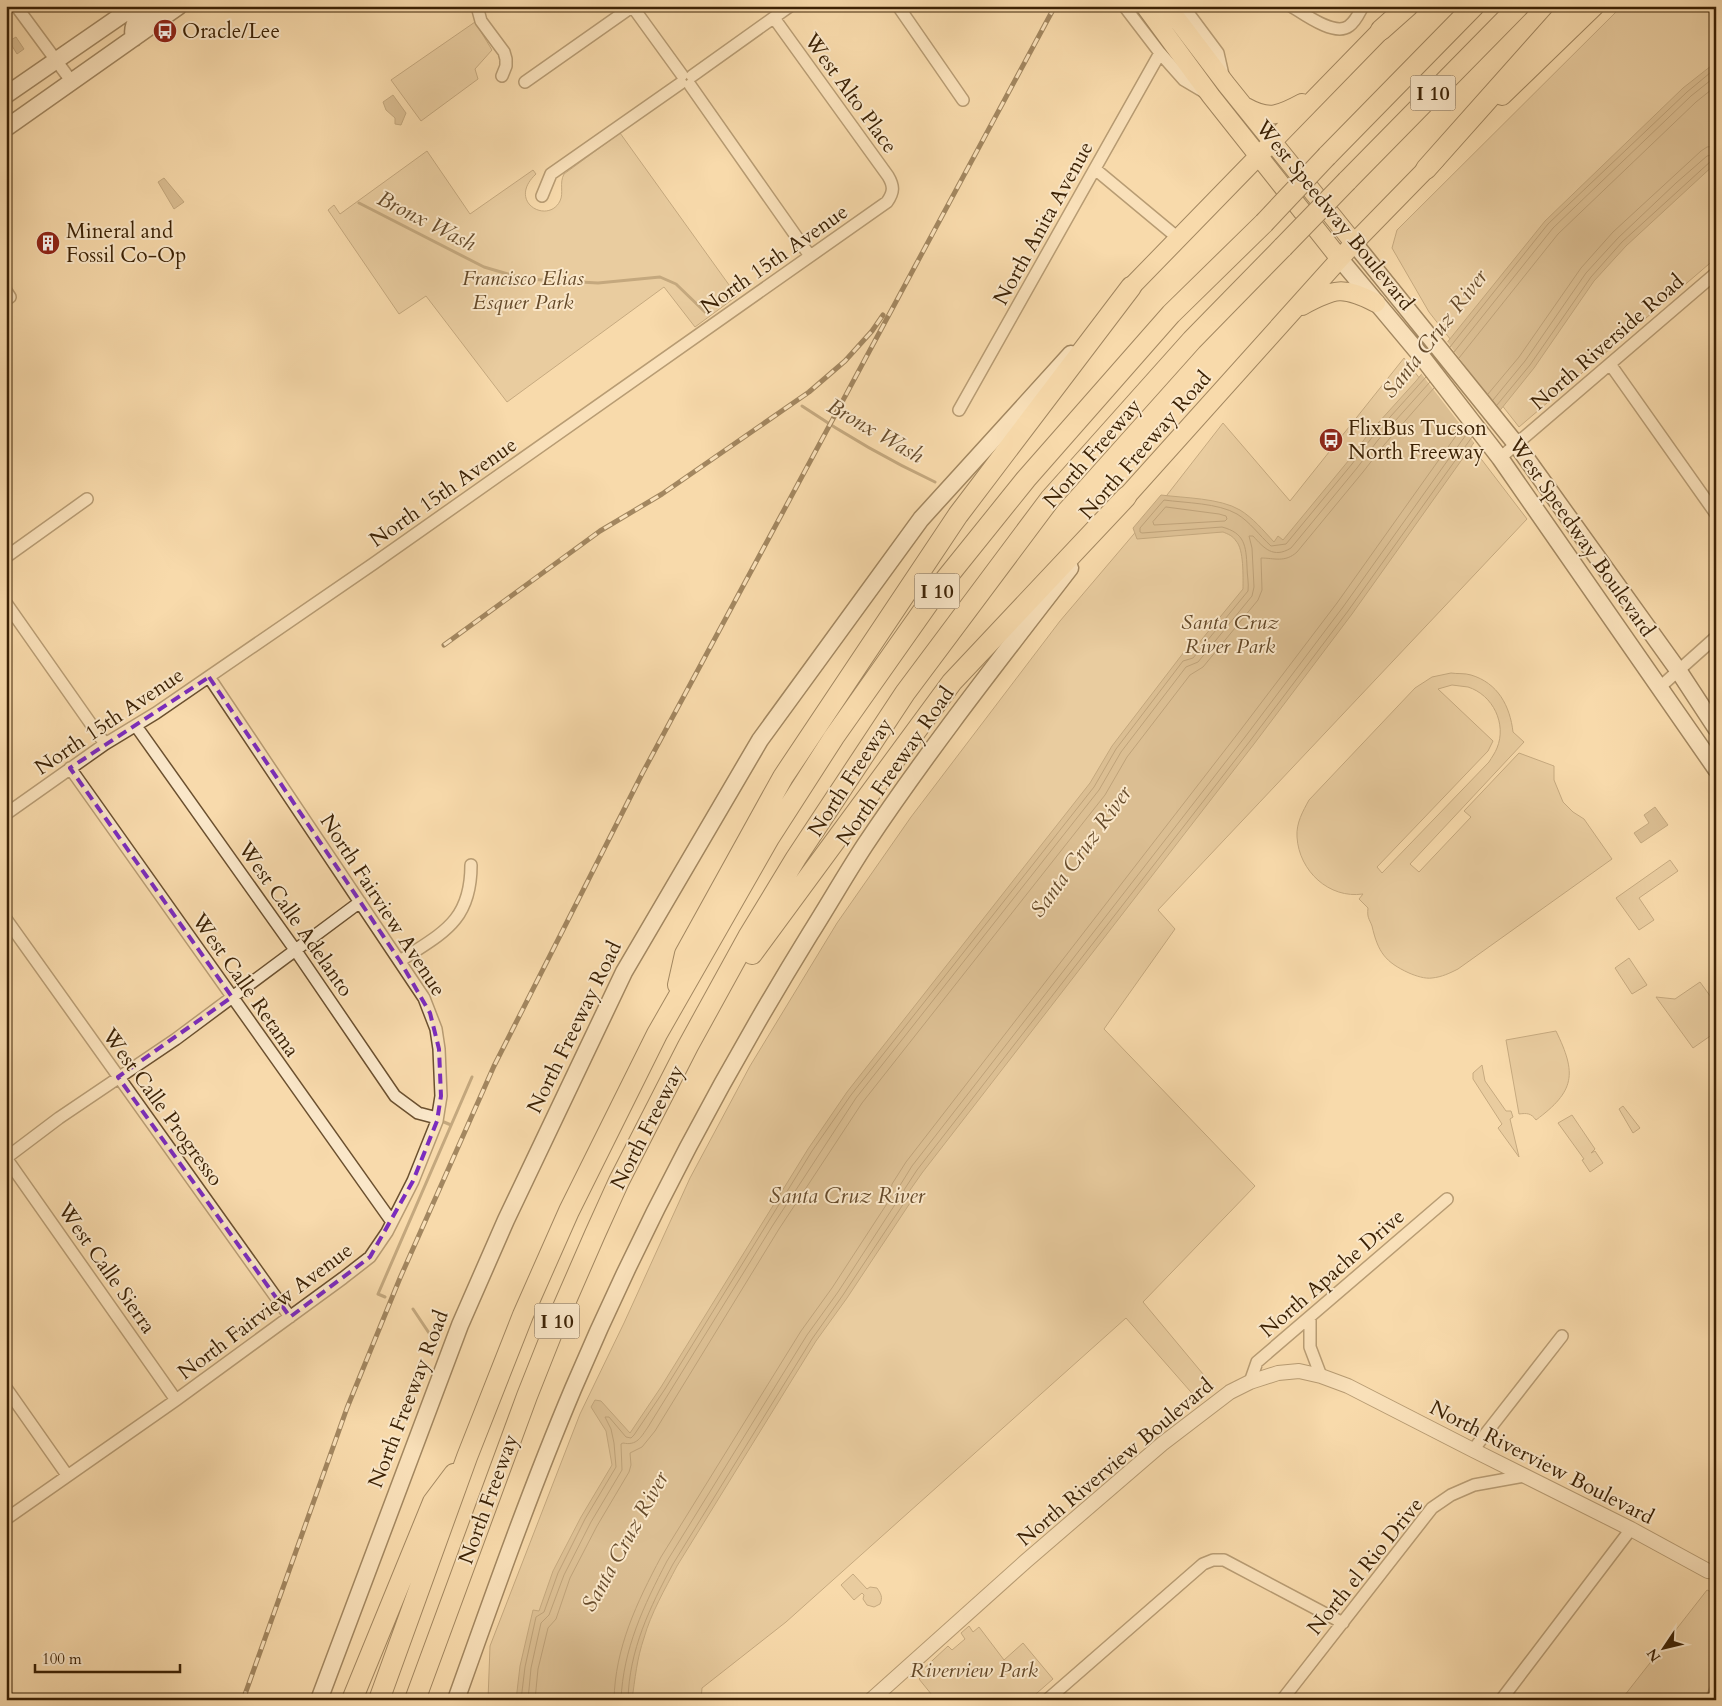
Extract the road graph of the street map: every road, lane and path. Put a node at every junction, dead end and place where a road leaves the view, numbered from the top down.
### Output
1 (16, 6) edge
2 (134, 6) edge
3 (152, 6) edge
4 (179, 6) edge
5 (480, 6) edge
6 (632, 6) edge
7 (790, 6) edge
8 (898, 6) edge
9 (1124, 6) edge
10 (1145, 6) edge
11 (1179, 6) edge
12 (1290, 6) edge
13 (1363, 6) edge
14 (1403, 6) edge
15 (1408, 6) edge
16 (1474, 6) edge
17 (1519, 6) edge
18 (1571, 6) edge
19 (1595, 6) edge
20 (774, 18) junction
21 (1382, 30) junction
22 (134, 38) junction
23 (1160, 53) junction
24 (55, 60) junction
25 (502, 76) dead end
26 (686, 80) junction
27 (72, 82) junction
28 (525, 82) dead end
29 (6, 95) edge
30 (1317, 95) junction
31 (1212, 96) junction
32 (963, 100) dead end
33 (1243, 105) junction
34 (6, 128) edge
35 (1273, 141) junction
36 (1258, 156) junction
37 (1095, 169) junction
38 (1426, 169) junction
39 (893, 192) joint
40 (542, 196) dead end
41 (1178, 238) junction
42 (1354, 243) junction
43 (810, 256) junction
44 (1340, 259) junction
45 (1714, 279) edge
46 (1131, 287) junction
47 (1376, 303) junction
48 (1293, 311) junction
49 (1610, 364) junction
50 (959, 410) dead end
51 (1516, 444) junction
52 (1500, 458) junction
53 (1126, 496) junction
54 (87, 499) dead end
55 (1716, 514) edge
56 (6, 557) edge
57 (6, 603) edge
58 (1716, 636) edge
59 (1678, 670) junction
60 (209, 677) junction
61 (1660, 686) junction
62 (136, 726) junction
63 (1716, 728) edge
64 (105, 744) junction
65 (70, 768) junction
66 (1716, 768) edge
67 (6, 814) edge
68 (471, 866) dead end
69 (360, 902) junction
70 (6, 919) edge
71 (296, 951) junction
72 (400, 961) junction
73 (232, 998) junction
74 (673, 1006) junction
75 (697, 1028) junction
76 (118, 1077) junction
77 (437, 1118) junction
78 (6, 1158) edge
79 (1447, 1199) dead end
80 (392, 1222) junction
81 (290, 1317) junction
82 (1310, 1317) junction
83 (1562, 1336) dead end
84 (1321, 1376) junction
85 (1250, 1382) junction
86 (6, 1388) edge
87 (176, 1400) junction
88 (1473, 1450) junction
89 (467, 1457) junction
90 (67, 1475) junction
91 (1524, 1476) junction
92 (6, 1518) edge
93 (1631, 1529) junction
94 (1716, 1572) edge
95 (1343, 1623) junction
96 (442, 1624) junction
97 (319, 1700) edge
98 (352, 1700) edge
99 (379, 1700) edge
100 (415, 1700) edge
101 (420, 1700) edge
102 (456, 1700) edge
103 (871, 1700) edge
104 (1047, 1700) edge
105 (1282, 1700) edge
106 (1501, 1700) edge

1 - 24 street
2 - 24 main road
3 - 22 main road
4 - 22 main road
5 - 25 street
6 - 26 street
6 - 28 street
7 - 20 street
8 - 32 street
9 - 23 street
10 - 31 main road, West Speedway Boulevard
11 - 33 main road, West Speedway Boulevard
12 - 13 street
14 - 21 main road, North Freeway Road
15 - 21 highway
16 - 74 highway, North Freeway / I 10, bridge
17 - 75 highway, North Freeway / I 10, bridge
18 - 38 highway
19 - 38 main road, North Freeway Road
20 - 26 street
20 - 39 street, West Alto Place
21 - 30 main road, North Freeway Road
22 - 27 main road
23 - 31 street
23 - 37 street, North Anita Avenue
24 - 27 street
24 - 29 main road
26 - 40 street
26 - 43 street
27 - 34 main road
30 - 33 main road
30 - 35 main road, North Freeway Road
31 - 36 main road, West Speedway Boulevard
33 - 35 main road, West Speedway Boulevard
35 - 36 main road, North Freeway Road
35 - 42 main road, West Speedway Boulevard
36 - 41 main road, North Freeway Road
36 - 44 main road, West Speedway Boulevard
37 - 41 street
37 - 50 street, North Anita Avenue
38 - 42 main road, North Freeway Road
39 - 43 street, North 15th Avenue
41 - 46 main road, North Freeway Road
42 - 44 main road, North Freeway Road
42 - 51 main road, West Speedway Boulevard
43 - 60 street, North 15th Avenue
44 - 47 main road, West Speedway Boulevard
44 - 48 main road, North Freeway Road
45 - 49 street, North Riverside Road
46 - 74 highway
46 - 97 main road, North Freeway Road
47 - 48 main road
47 - 52 main road, West Speedway Boulevard
48 - 53 main road, North Freeway Road
49 - 51 street, North Riverside Road
49 - 55 street
51 - 52 street, North Riverside Road
51 - 59 main road, West Speedway Boulevard
52 - 61 main road, West Speedway Boulevard
53 - 75 highway
53 - 102 main road, North Freeway Road
54 - 56 street
57 - 64 street
58 - 59 street
59 - 61 street
59 - 63 main road, West Speedway Boulevard
60 - 62 street, North 15th Avenue
60 - 69 street, North Fairview Avenue
61 - 66 main road, West Speedway Boulevard
62 - 64 street, North 15th Avenue
62 - 71 street, West Calle Adelanto
64 - 65 street, North 15th Avenue
65 - 67 street, North 15th Avenue
65 - 73 street, West Calle Retama
68 - 72 street
69 - 71 street
69 - 72 street, North Fairview Avenue
70 - 76 street, West Calle Progresso
71 - 73 street
71 - 77 street, West Calle Adelanto
72 - 77 street, North Fairview Avenue
73 - 76 street
73 - 80 street, West Calle Retama
74 - 89 highway, North Freeway / I 10
75 - 96 highway, North Freeway / I 10
76 - 78 street
76 - 81 street, West Calle Progresso
77 - 80 street, North Fairview Avenue
78 - 87 street, West Calle Sierra
79 - 82 street, North Apache Drive
80 - 81 street, North Fairview Avenue
81 - 87 street, North Fairview Avenue
82 - 84 street
82 - 85 street, North Apache Drive
83 - 88 street
84 - 85 street, North Riverview Boulevard
84 - 88 street, North Riverview Boulevard
85 - 103 street, North Riverview Boulevard
86 - 90 street
87 - 90 street, North Fairview Avenue
88 - 91 street, North Riverview Boulevard
89 - 98 highway
89 - 99 highway, North Freeway / I 10
90 - 92 street, North Fairview Avenue
91 - 93 street, North Riverview Boulevard
91 - 95 street, North el Rio Drive
93 - 94 street, North Riverview Boulevard
93 - 106 street
95 - 104 street
95 - 105 street, North el Rio Drive
96 - 100 highway, North Freeway / I 10
96 - 101 highway

